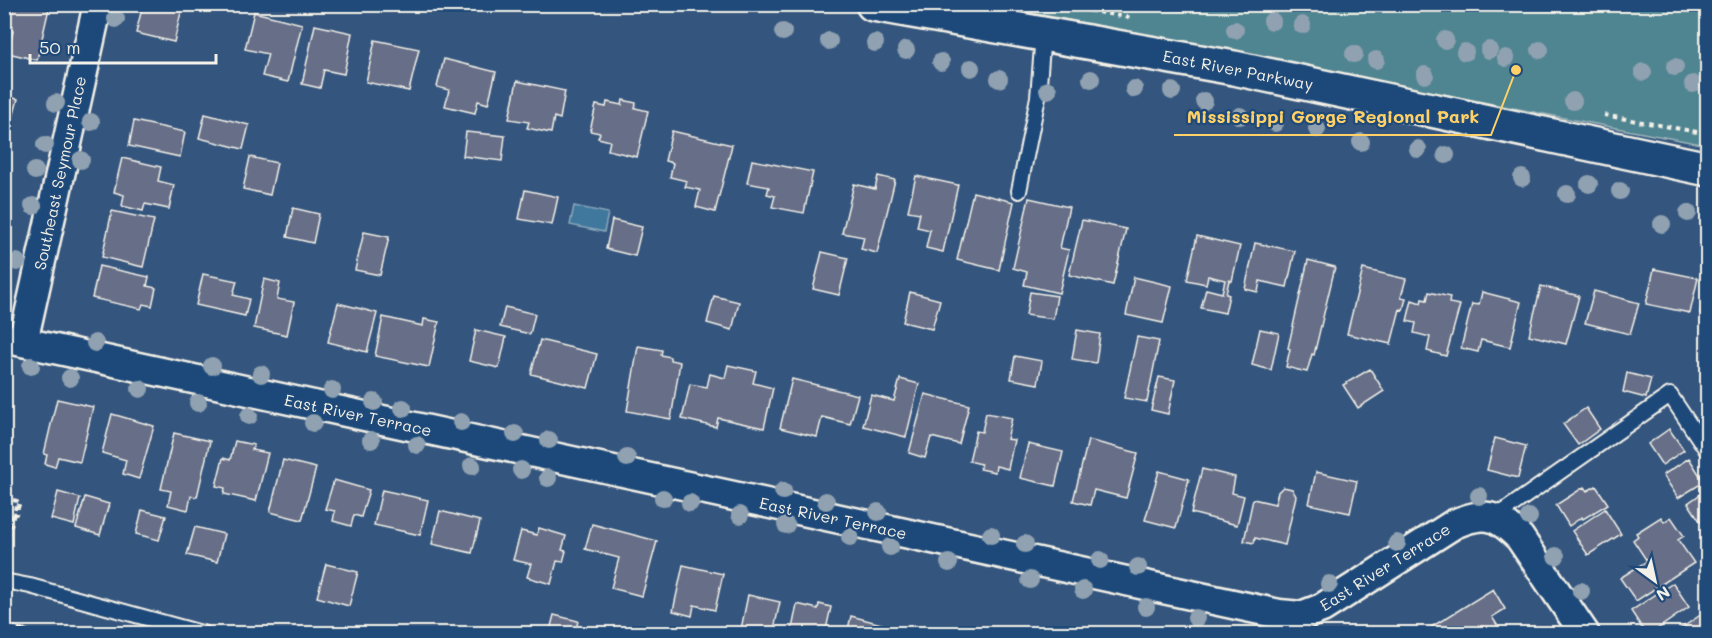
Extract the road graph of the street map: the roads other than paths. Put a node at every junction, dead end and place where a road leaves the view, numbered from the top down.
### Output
1 (98, 4) edge
2 (873, 4) edge
3 (1043, 34) junction
4 (1707, 169) edge
5 (1019, 191) dead end
6 (14, 340) edge
7 (1707, 452) edge
8 (1494, 518) junction
9 (4, 581) edge
10 (206, 633) edge
11 (1585, 633) edge

1 - 6 street, Southeast Seymour Place
2 - 3 street, East River Parkway
3 - 4 street, East River Parkway
3 - 5 lane
6 - 8 street, East River Terrace
7 - 8 lane
8 - 11 street
9 - 10 lane

